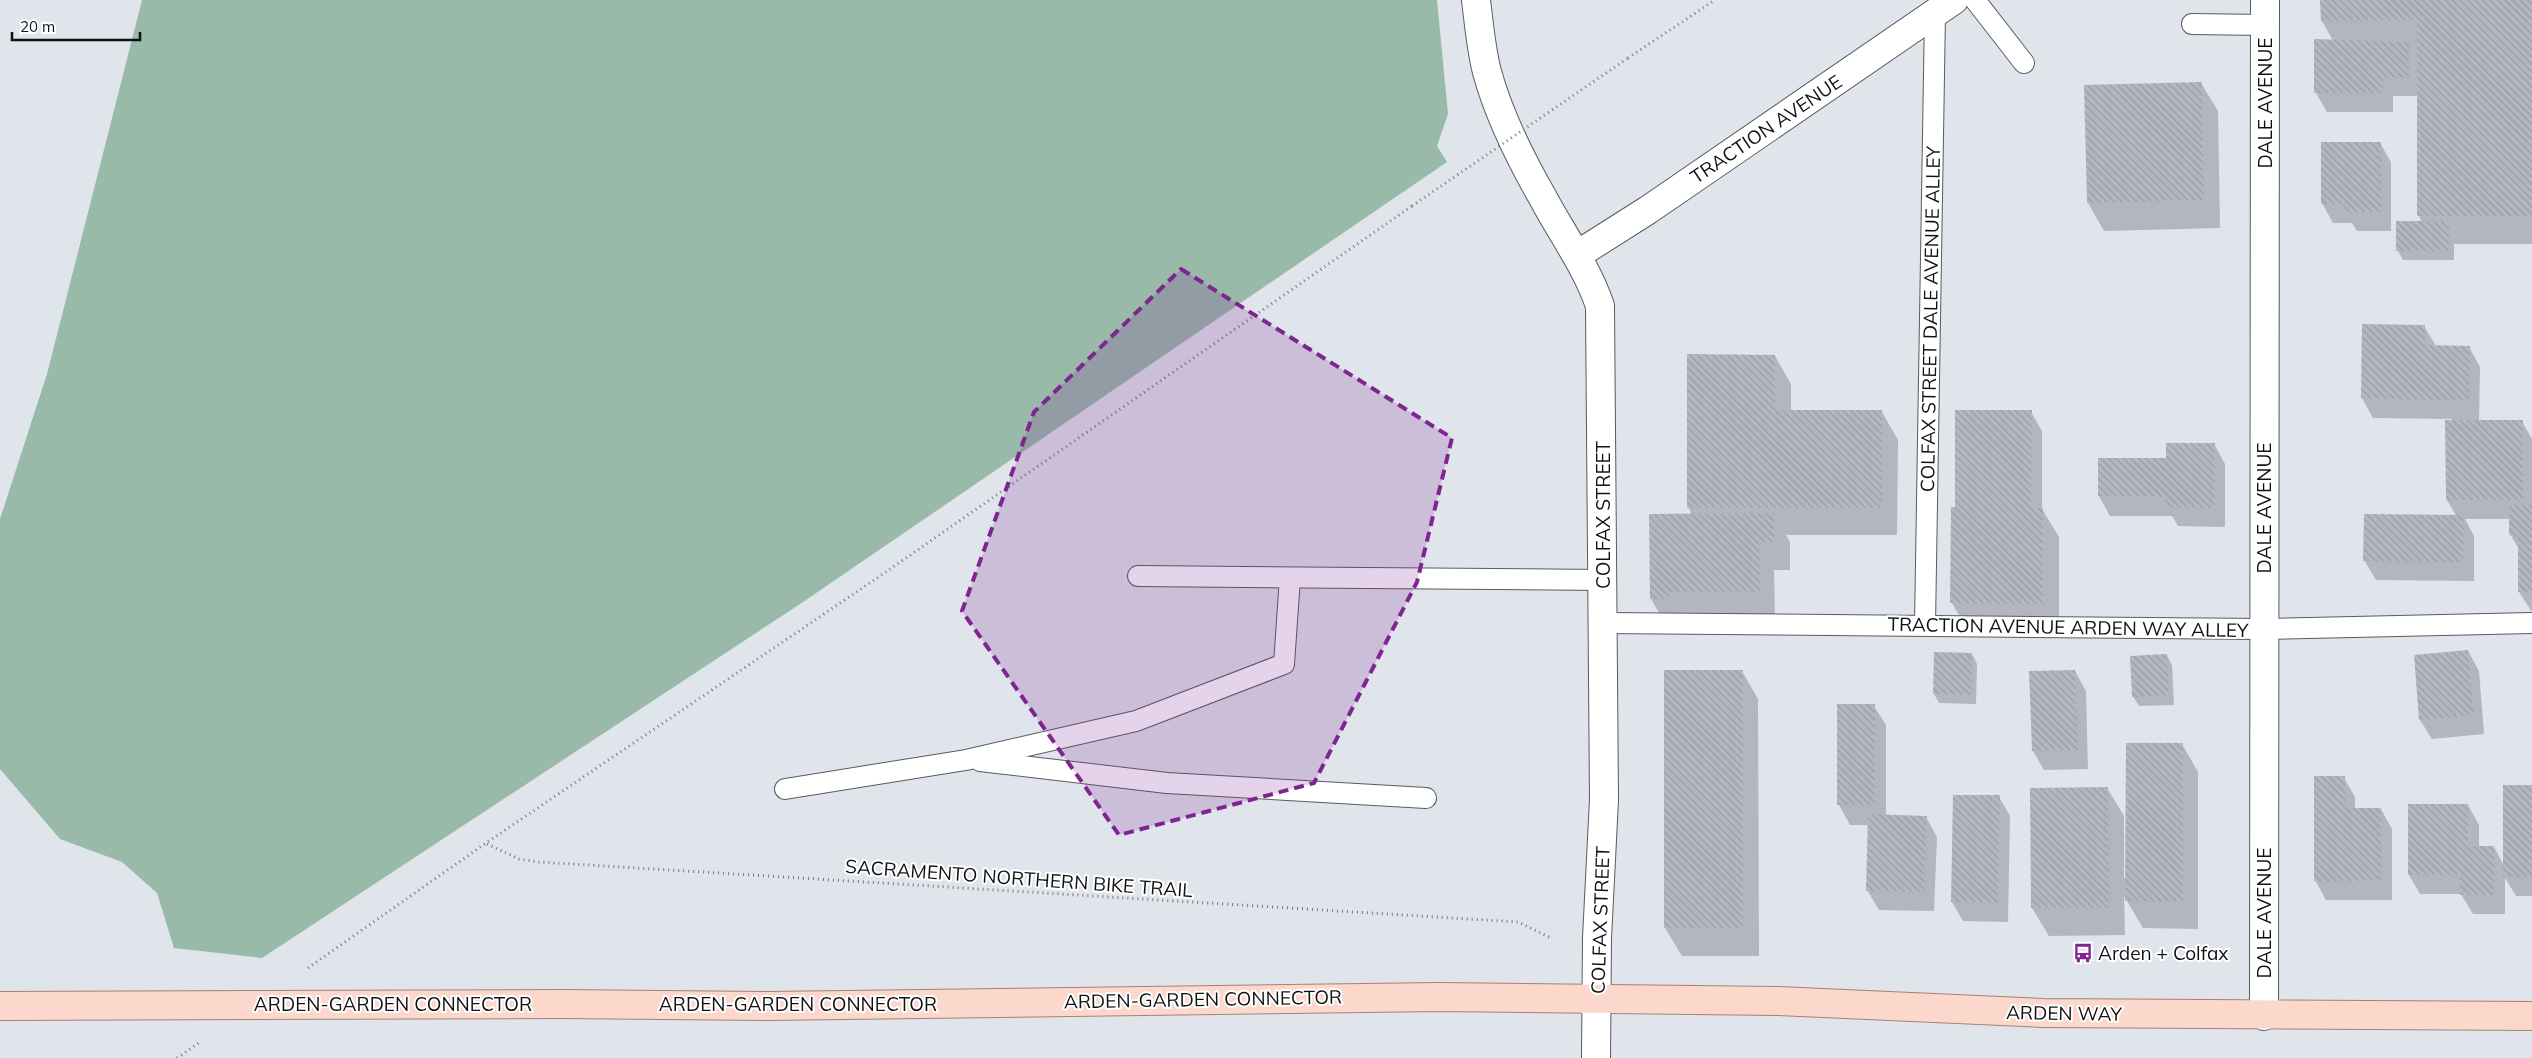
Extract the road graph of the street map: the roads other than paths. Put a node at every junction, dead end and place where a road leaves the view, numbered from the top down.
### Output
1 (1476, 0) edge
2 (1975, 0) edge
3 (1945, 7) edge
4 (2265, 13) edge
5 (2192, 24) dead end
6 (2024, 63) dead end
7 (1577, 255) junction
8 (1138, 576) dead end
9 (1290, 578) junction
10 (1604, 580) junction
11 (1604, 623) junction
12 (2532, 623) edge
13 (1925, 626) junction
14 (2264, 629) junction
15 (966, 760) junction
16 (785, 789) dead end
17 (1426, 798) dead end
18 (1597, 999) junction
19 (0, 1006) edge
20 (2264, 1016) junction
21 (2532, 1016) edge
22 (1596, 1058) edge

1 - 7 street, COLFAX STREET
2 - 6 lane
3 - 7 street, TRACTION AVENUE
3 - 13 lane, COLFAX STREET DALE AVENUE ALLEY
4 - 5 lane
4 - 14 street, DALE AVENUE
7 - 10 street, COLFAX STREET
8 - 9 lane
9 - 10 lane
9 - 15 lane
10 - 11 street, COLFAX STREET
11 - 13 lane, TRACTION AVENUE ARDEN WAY ALLEY
11 - 18 street, COLFAX STREET
12 - 14 lane, TRACTION AVENUE ARDEN WAY ALLEY
13 - 14 lane, TRACTION AVENUE ARDEN WAY ALLEY
14 - 20 street, DALE AVENUE
15 - 16 lane
15 - 17 lane
18 - 19 main road, ARDEN-GARDEN CONNECTOR, bridge
18 - 20 main road, ARDEN WAY
18 - 22 street, COLFAX STREET
20 - 21 main road, ARDEN WAY

